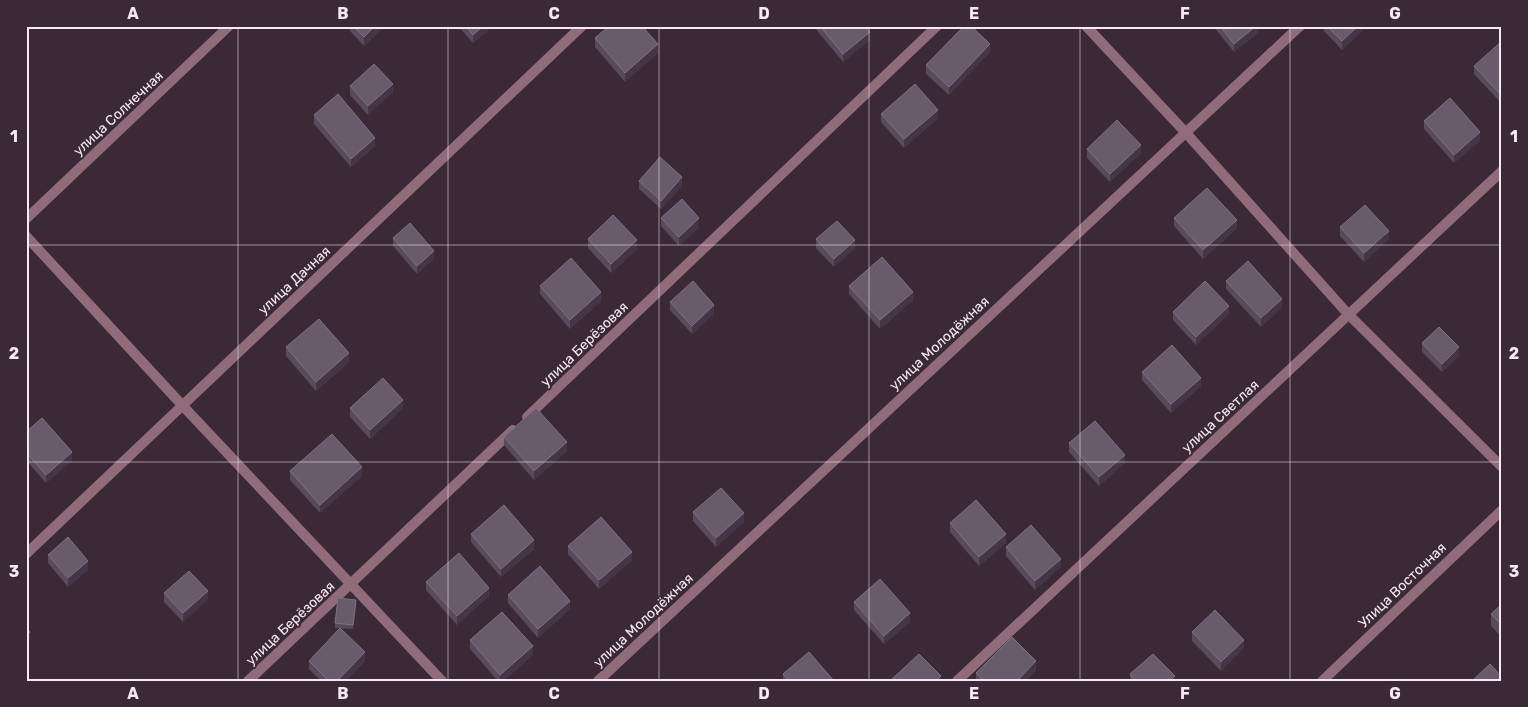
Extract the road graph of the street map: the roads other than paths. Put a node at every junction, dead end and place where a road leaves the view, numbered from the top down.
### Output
1 (229, 26) edge
2 (582, 26) edge
3 (937, 26) edge
4 (1086, 26) edge
5 (1300, 26) edge
6 (1186, 132) junction
7 (1502, 171) edge
8 (26, 219) edge
9 (26, 236) edge
10 (1348, 314) junction
11 (182, 406) junction
12 (1502, 467) edge
13 (1502, 510) edge
14 (26, 554) edge
15 (352, 584) junction
16 (248, 681) edge
17 (442, 681) edge
18 (598, 681) edge
19 (957, 681) edge
20 (1322, 681) edge

1 - 8 street, улица Солнечная
2 - 11 street, улица Дачная
3 - 15 street, улица Берёзовая
4 - 6 street
5 - 6 street, улица Молодёжная
6 - 10 street
6 - 18 street, улица Молодёжная
7 - 10 street, улица Светлая
9 - 11 street
10 - 12 street
10 - 19 street, улица Светлая
11 - 14 street, улица Дачная
11 - 15 street
13 - 20 street, Улица Восточная
15 - 16 street, улица Берёзовая
15 - 17 street

